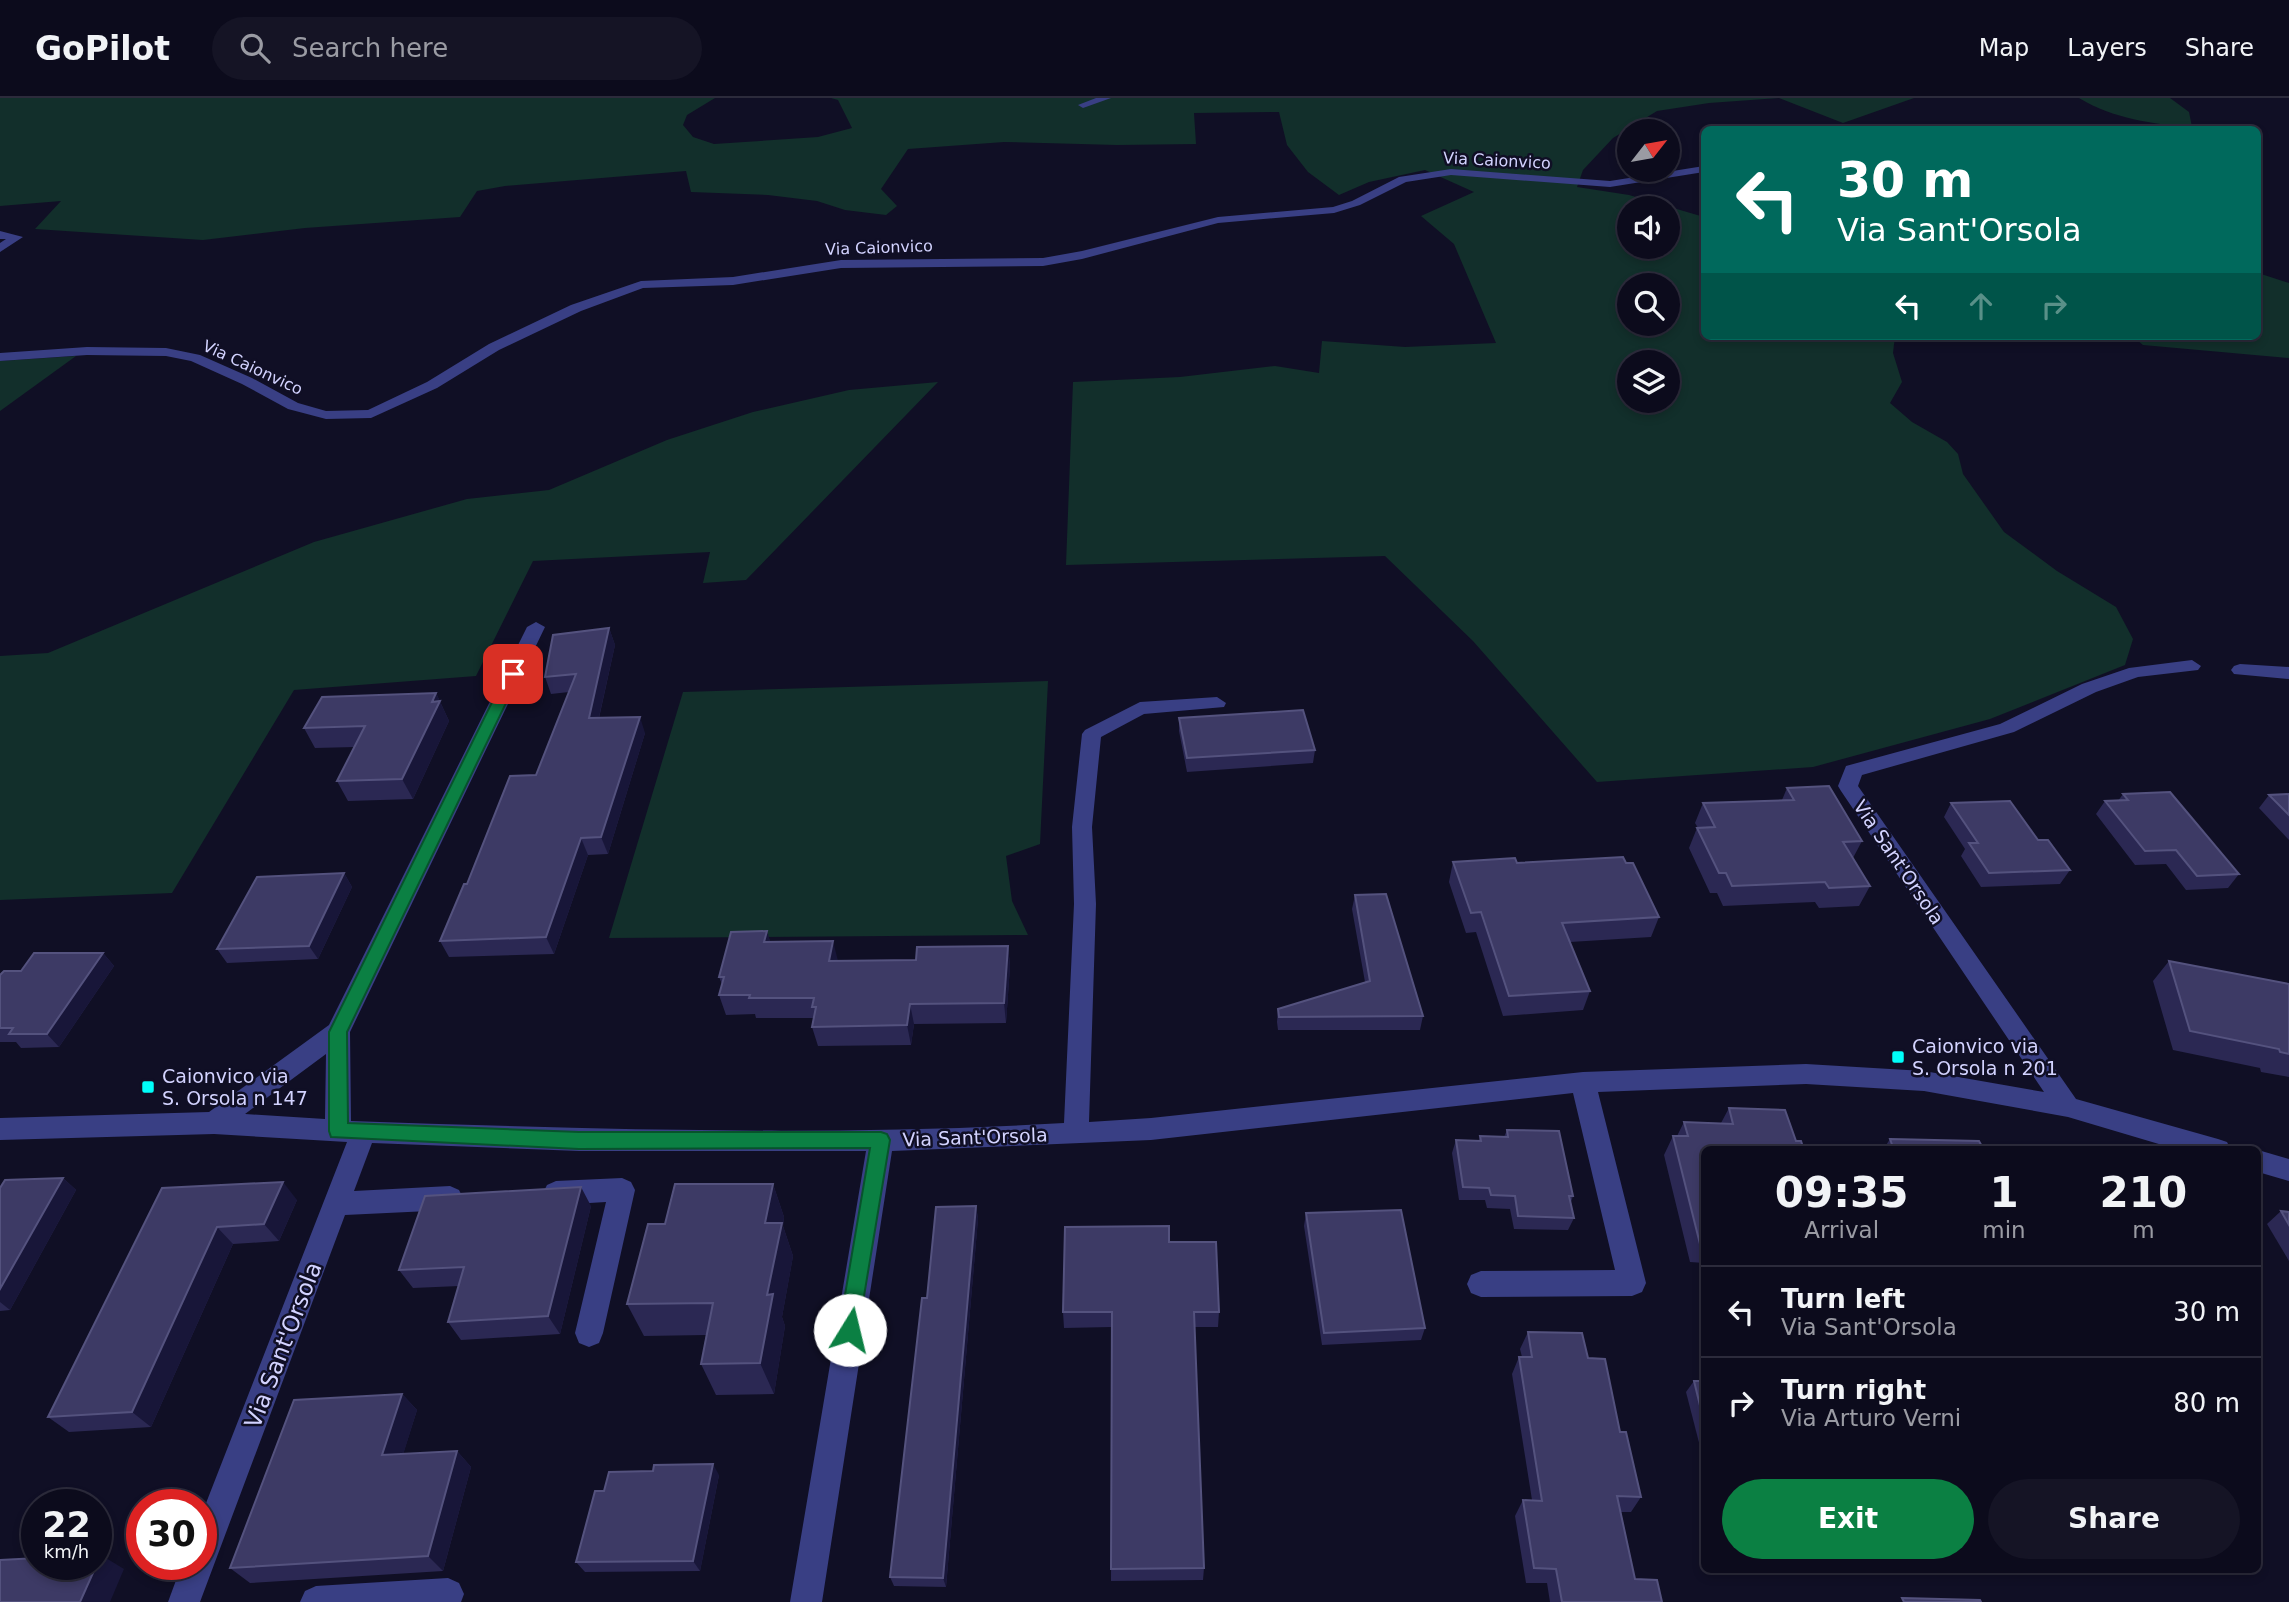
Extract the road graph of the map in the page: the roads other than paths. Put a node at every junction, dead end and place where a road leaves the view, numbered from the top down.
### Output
1 (1106, 98) edge
2 (1083, 105) dead end
3 (1701, 169) edge
4 (0, 235) edge
5 (0, 248) edge
6 (0, 357) edge
7 (536, 627) dead end
8 (2192, 666) dead end
9 (2239, 670) dead end
10 (2289, 674) edge
11 (1217, 703) dead end
12 (338, 1032) junction
13 (1583, 1082) junction
14 (2068, 1108) junction
15 (214, 1123) junction
16 (0, 1129) edge
17 (351, 1131) junction
18 (1076, 1134) junction
19 (881, 1140) junction
20 (2204, 1146) edge
21 (2261, 1162) edge
22 (2289, 1170) edge
23 (526, 1194) edge
24 (471, 1197) edge
25 (337, 1204) junction
26 (1481, 1284) dead end
27 (589, 1334) dead end
28 (217, 1515) edge
29 (192, 1580) edge
30 (448, 1594) dead end
31 (184, 1602) edge
32 (316, 1602) edge
33 (806, 1602) edge

1 - 2 street
3 - 6 street, Via Caionvico
4 - 5 street
7 - 12 street
8 - 14 street, Via Sant'Orsola
9 - 10 street
11 - 18 street
12 - 15 street
12 - 17 street
13 - 14 street, Via Sant'Orsola
13 - 18 street, Via Sant'Orsola
13 - 26 street
14 - 20 street, Via Sant'Orsola
15 - 16 street, Via Sant'Orsola
15 - 17 street, Via Sant'Orsola
17 - 19 street, Via Sant'Orsola
17 - 25 street, Via Sant'Orsola
18 - 19 street, Via Sant'Orsola
19 - 33 street
21 - 22 street
23 - 27 street
24 - 25 street
25 - 28 street, Via Sant'Orsola
29 - 31 street
30 - 32 street

